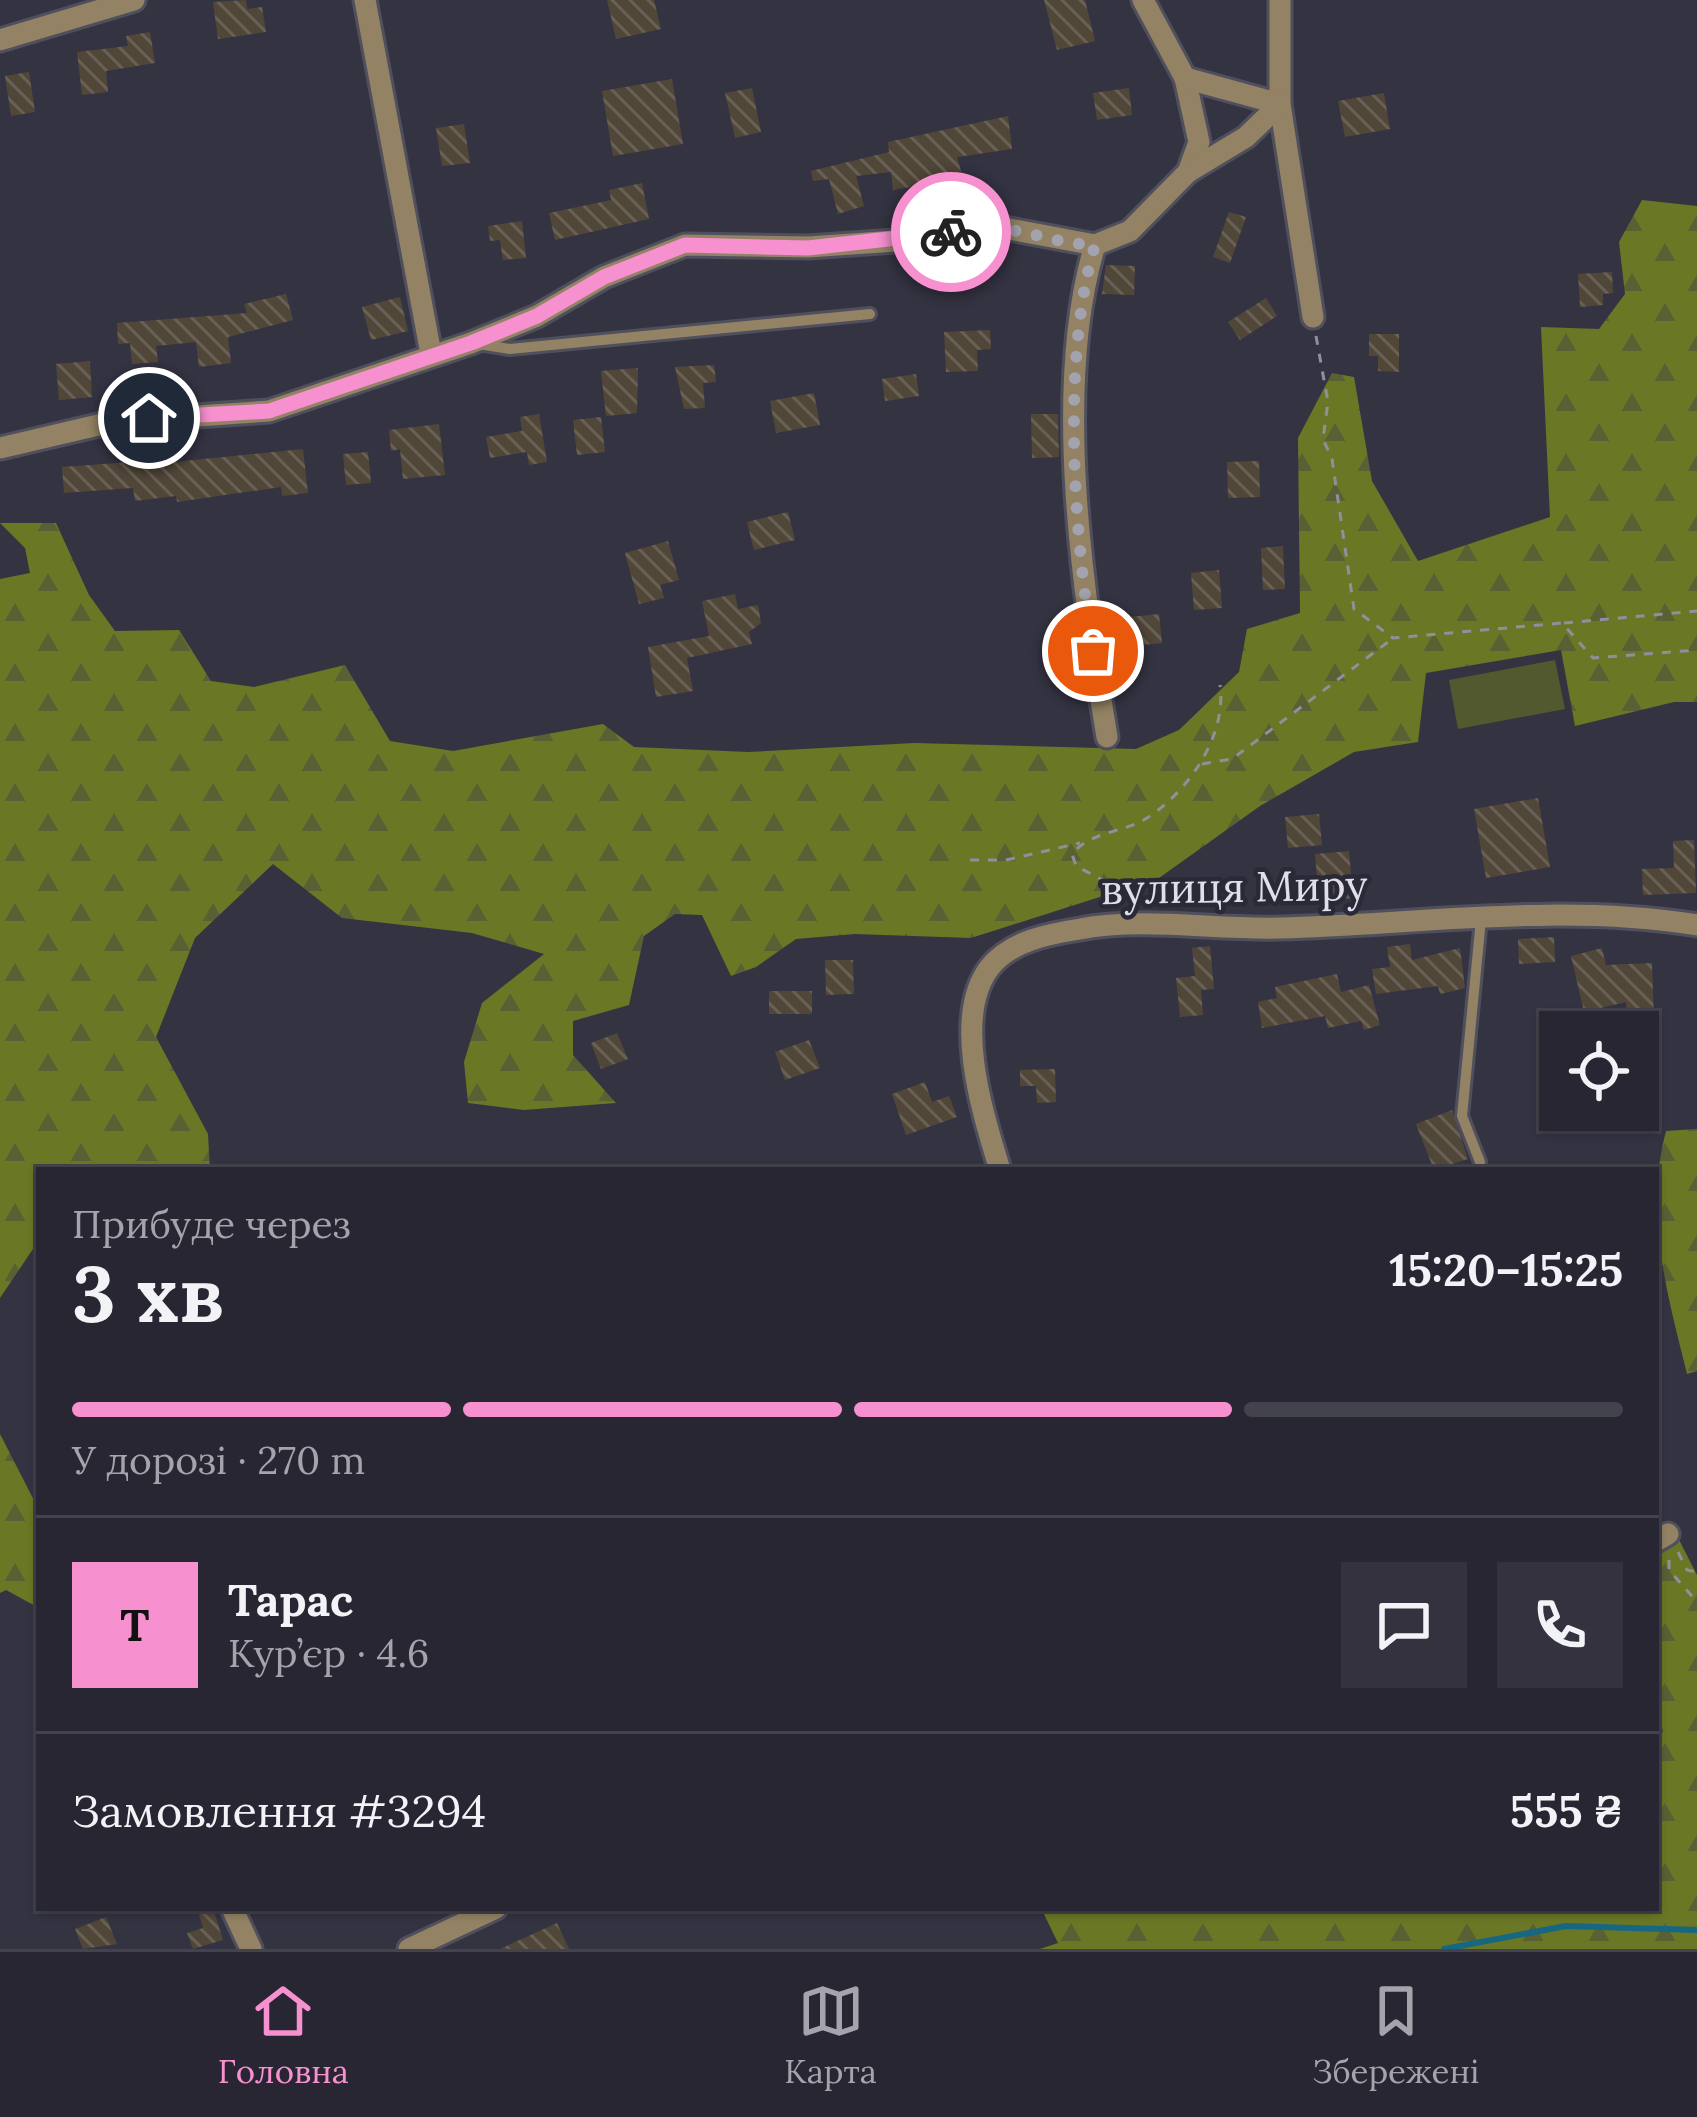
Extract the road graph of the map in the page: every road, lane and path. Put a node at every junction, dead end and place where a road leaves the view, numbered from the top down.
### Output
1 (134, 0) edge
2 (365, 0) edge
3 (1143, 0) edge
4 (1280, 0) edge
5 (0, 40) edge
6 (1185, 78) junction
7 (1280, 104) junction
8 (1188, 172) junction
9 (1095, 245) junction
10 (870, 314) dead end
11 (1313, 316) joint
12 (471, 343) junction
13 (430, 355) junction
14 (0, 448) edge
15 (1697, 610) edge
16 (1562, 623) junction
17 (1393, 638) junction
18 (1697, 650) edge
19 (1220, 685) dead end
20 (1107, 737) dead end
21 (1202, 764) junction
22 (1082, 843) junction
23 (970, 860) dead end
24 (1481, 920) junction
25 (1128, 925) junction
26 (1697, 926) edge
27 (1480, 1162) dead end
28 (999, 1167) edge
29 (1662, 1538) edge
30 (1669, 1570) dead end
31 (1697, 1572) edge
32 (1697, 1602) edge
33 (233, 1911) edge
34 (490, 1911) edge
35 (250, 1949) edge
36 (410, 1949) edge

1 - 5 street
2 - 13 street
3 - 6 street
4 - 7 street
6 - 7 street
6 - 8 street
7 - 8 street
7 - 11 street
8 - 9 street
9 - 12 street
9 - 20 street
10 - 12 lane
11 - 17 path
12 - 13 street
13 - 14 street
15 - 16 path
16 - 17 path
16 - 18 path
17 - 21 path
19 - 21 path
21 - 22 path
22 - 23 path
22 - 25 path
24 - 25 street, вулиця Миру
24 - 26 street, вулиця Миру
24 - 27 lane
25 - 28 street, вулиця Миру
29 - 31 path
30 - 32 path
33 - 35 street
34 - 36 street

